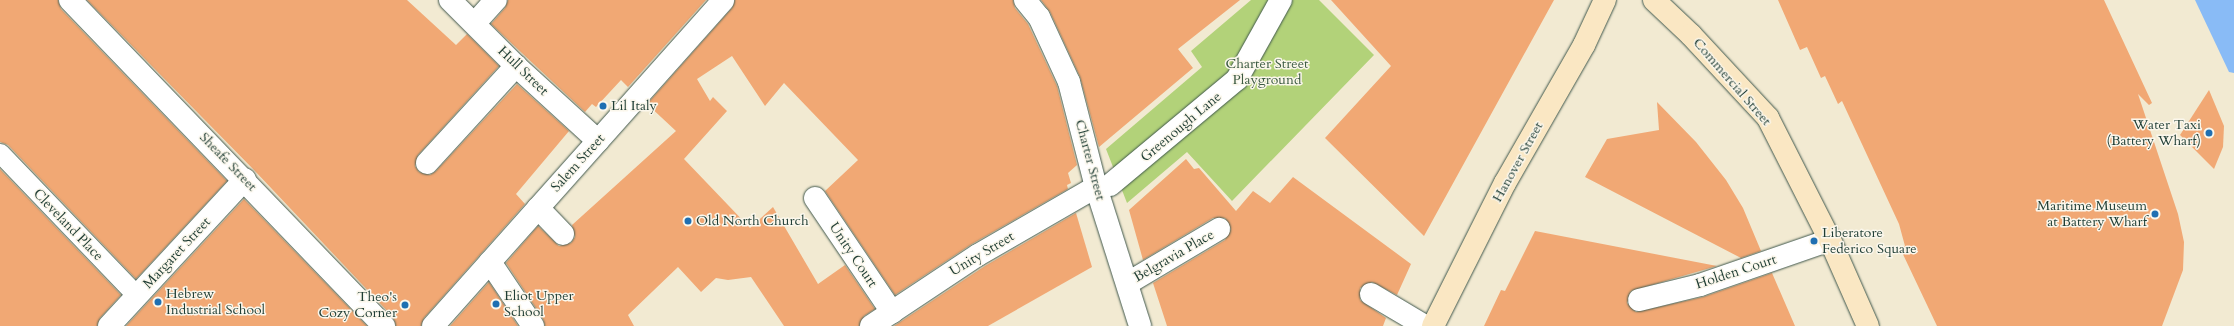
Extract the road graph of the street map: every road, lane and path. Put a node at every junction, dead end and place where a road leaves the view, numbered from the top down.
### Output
1 (70, 0) edge
2 (450, 0) edge
3 (496, 0) edge
4 (724, 0) edge
5 (1025, 0) edge
6 (1281, 0) edge
7 (1605, 0) edge
8 (1654, 0) edge
9 (475, 23) junction
10 (516, 66) junction
11 (598, 141) junction
12 (0, 153) edge
13 (427, 163) dead end
14 (245, 179) junction
15 (1103, 186) junction
16 (815, 198) dead end
17 (538, 208) junction
18 (1219, 229) dead end
19 (563, 234) dead end
20 (1830, 240) junction
21 (490, 262) junction
22 (1128, 283) junction
23 (1371, 294) dead end
24 (137, 296) junction
25 (1639, 300) dead end
26 (892, 312) junction
27 (109, 326) edge
28 (384, 326) edge
29 (433, 326) edge
30 (533, 326) edge
31 (871, 326) edge
32 (1140, 326) edge
33 (1425, 326) edge
34 (1433, 326) edge
35 (1868, 326) edge

1 - 14 street, Sheafe Street
2 - 9 street, Hull Street
3 - 9 street
4 - 11 street, Salem Street
5 - 15 street, Charter Street
6 - 15 street, Greenough Lane
7 - 34 main road, Hanover Street
8 - 20 main road, Commercial Street
9 - 10 street, Hull Street
10 - 11 street, Hull Street
10 - 13 street
11 - 17 street, Salem Street
12 - 24 lane, Cleveland Place
14 - 24 street, Margaret Street
14 - 28 street, Sheafe Street
15 - 22 street, Charter Street
15 - 26 street, Unity Street
16 - 26 street, Unity Court
17 - 19 street
17 - 21 street, Salem Street
18 - 22 street, Belgravia Place
20 - 25 street, Holden Court
20 - 35 main road, Commercial Street
21 - 29 street, Salem Street
21 - 30 street
22 - 32 street, Charter Street
23 - 33 street
24 - 27 street, Margaret Street
26 - 31 street, Unity Street

